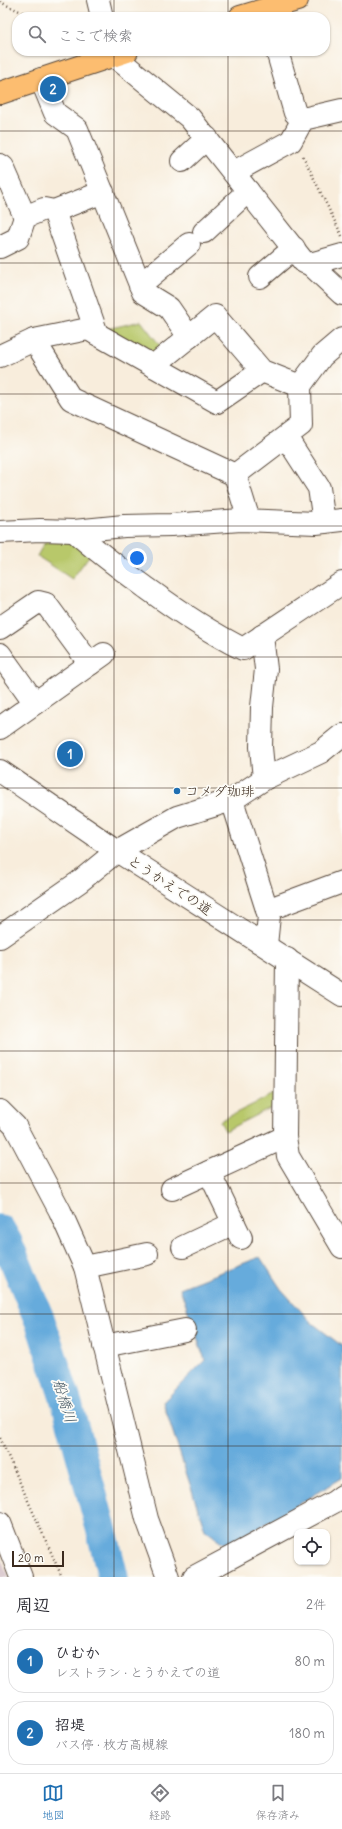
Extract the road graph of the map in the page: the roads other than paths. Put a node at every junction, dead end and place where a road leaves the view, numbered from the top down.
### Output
1 (98, 0) edge
2 (297, 0) edge
3 (101, 12) edge
4 (268, 12) edge
5 (106, 56) edge
6 (121, 56) edge
7 (278, 56) edge
8 (41, 79) junction
9 (0, 93) edge
10 (342, 110) edge
11 (302, 119) junction
12 (206, 138) junction
13 (182, 161) dead end
14 (0, 165) edge
15 (234, 172) junction
16 (248, 190) junction
17 (103, 192) junction
18 (54, 211) junction
19 (25, 218) junction
20 (0, 248) edge
21 (294, 248) junction
22 (342, 255) edge
23 (310, 264) junction
24 (260, 278) dead end
25 (140, 285) junction
26 (342, 294) edge
27 (96, 334) junction
28 (189, 337) junction
29 (34, 340) junction
30 (338, 348) edge
31 (0, 356) edge
32 (153, 366) junction
33 (262, 371) junction
34 (300, 386) junction
35 (286, 437) junction
36 (235, 475) junction
37 (249, 520) junction
38 (333, 521) edge
39 (74, 531) junction
40 (0, 532) edge
41 (342, 584) edge
42 (0, 628) edge
43 (262, 636) junction
44 (0, 654) edge
45 (35, 702) junction
46 (0, 728) edge
47 (342, 735) edge
48 (0, 771) edge
49 (264, 779) junction
50 (232, 800) junction
51 (118, 851) junction
52 (342, 882) edge
53 (267, 910) junction
54 (0, 938) edge
55 (266, 945) junction
56 (287, 959) junction
57 (342, 995) edge
58 (0, 1111) edge
59 (285, 1137) junction
60 (209, 1172) junction
61 (172, 1189) dead end
62 (183, 1247) dead end
63 (342, 1247) edge
64 (147, 1254) dead end
65 (85, 1267) junction
66 (186, 1330) dead end
67 (104, 1346) junction
68 (342, 1496) edge
69 (0, 1523) edge
70 (21, 1577) edge
71 (168, 1577) edge
72 (194, 1577) edge

1 - 3 street
2 - 4 main road
5 - 8 main road
6 - 12 street
7 - 11 street
8 - 9 main road
8 - 17 street
10 - 11 street
11 - 15 street
12 - 13 street
12 - 15 street
14 - 19 street
15 - 16 street
16 - 21 street
16 - 25 street
17 - 18 street
17 - 25 street
18 - 19 street
18 - 27 street
19 - 20 street
21 - 23 street
21 - 24 street
22 - 23 street
23 - 26 street
25 - 28 street
27 - 29 street
27 - 32 street
28 - 32 street
28 - 33 street
29 - 31 street
29 - 36 street
30 - 34 street
32 - 33 street
33 - 34 street
34 - 35 street
35 - 36 street
35 - 38 street
36 - 37 street
37 - 38 street
37 - 39 street
39 - 40 street
39 - 43 street
41 - 43 street
42 - 45 street
43 - 49 street
44 - 45 street
45 - 46 street
47 - 49 street
48 - 51 street, とうかえでの道
49 - 50 street
50 - 51 street
50 - 53 street
51 - 54 street
51 - 55 street, とうかえでの道
52 - 53 street
53 - 55 street
55 - 56 street, とうかえでの道
56 - 57 street, とうかえでの道
56 - 59 street
58 - 65 street
59 - 60 street
59 - 63 street
60 - 61 street
60 - 62 street
64 - 65 street
65 - 67 street
66 - 67 street
67 - 71 street
68 - 72 street
69 - 70 street

